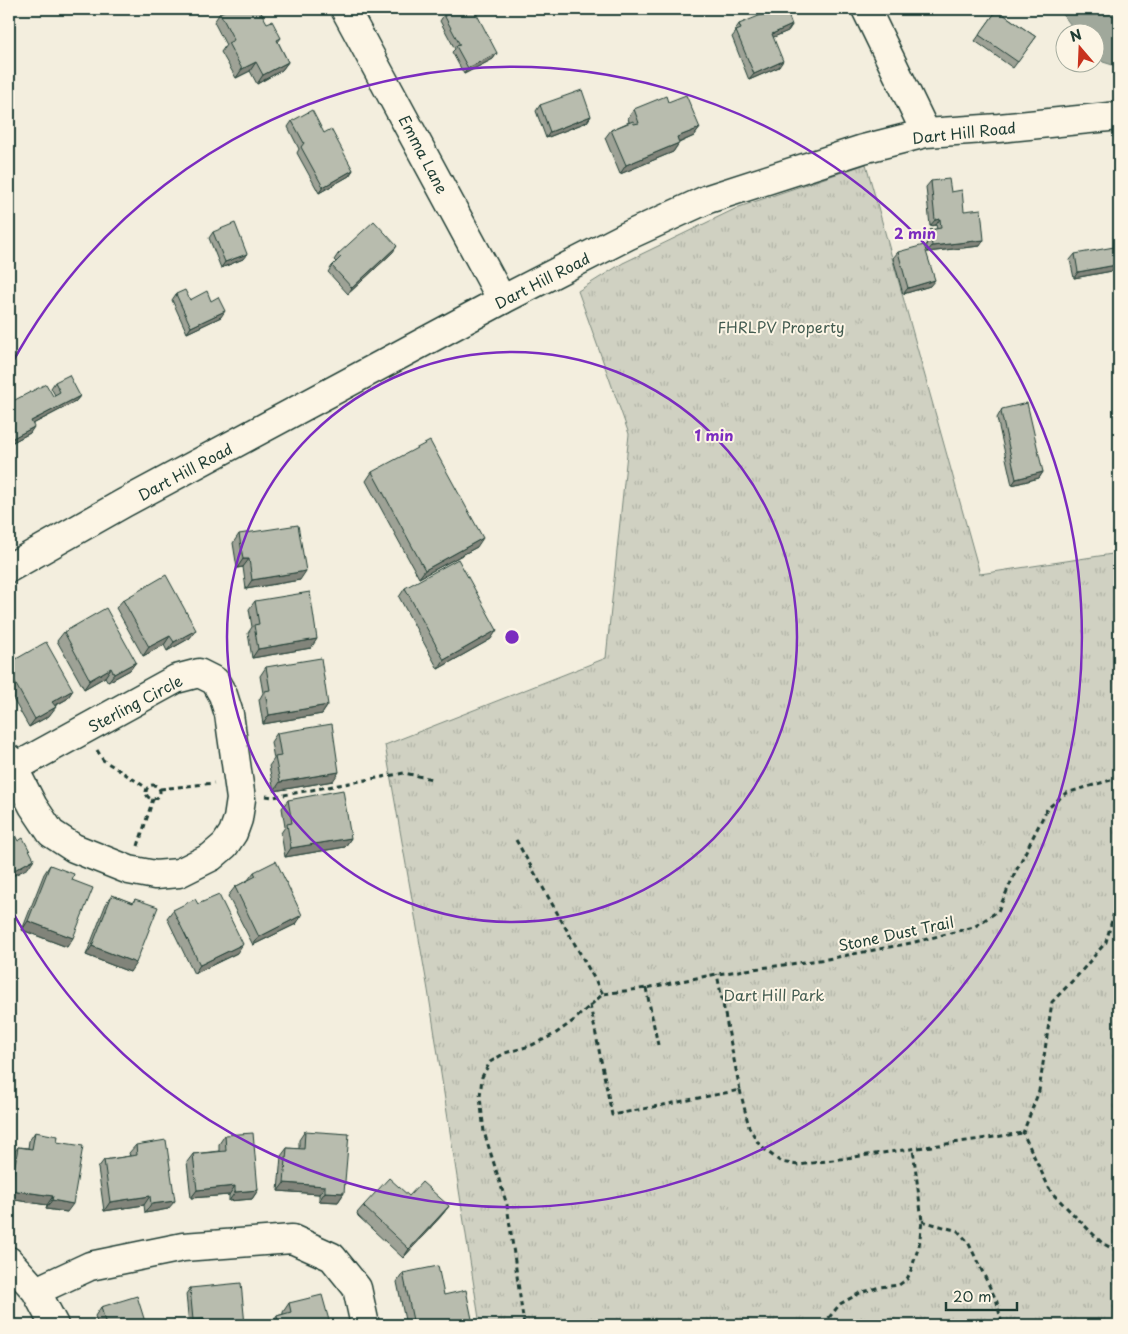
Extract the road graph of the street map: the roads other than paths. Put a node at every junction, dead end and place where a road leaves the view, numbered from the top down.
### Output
1 (345, 9) edge
2 (866, 9) edge
3 (1119, 116) edge
4 (926, 134) junction
5 (502, 300) junction
6 (9, 568) edge
7 (11, 763) edge
8 (9, 1261) edge
9 (36, 1291) junction
10 (54, 1325) edge
11 (365, 1325) edge

1 - 5 street, Emma Lane
2 - 4 street
3 - 4 street, Dart Hill Road
4 - 5 street, Dart Hill Road
5 - 6 street, Dart Hill Road
7 - 7 street, Sterling Circle
8 - 9 street
9 - 10 street
9 - 11 street

